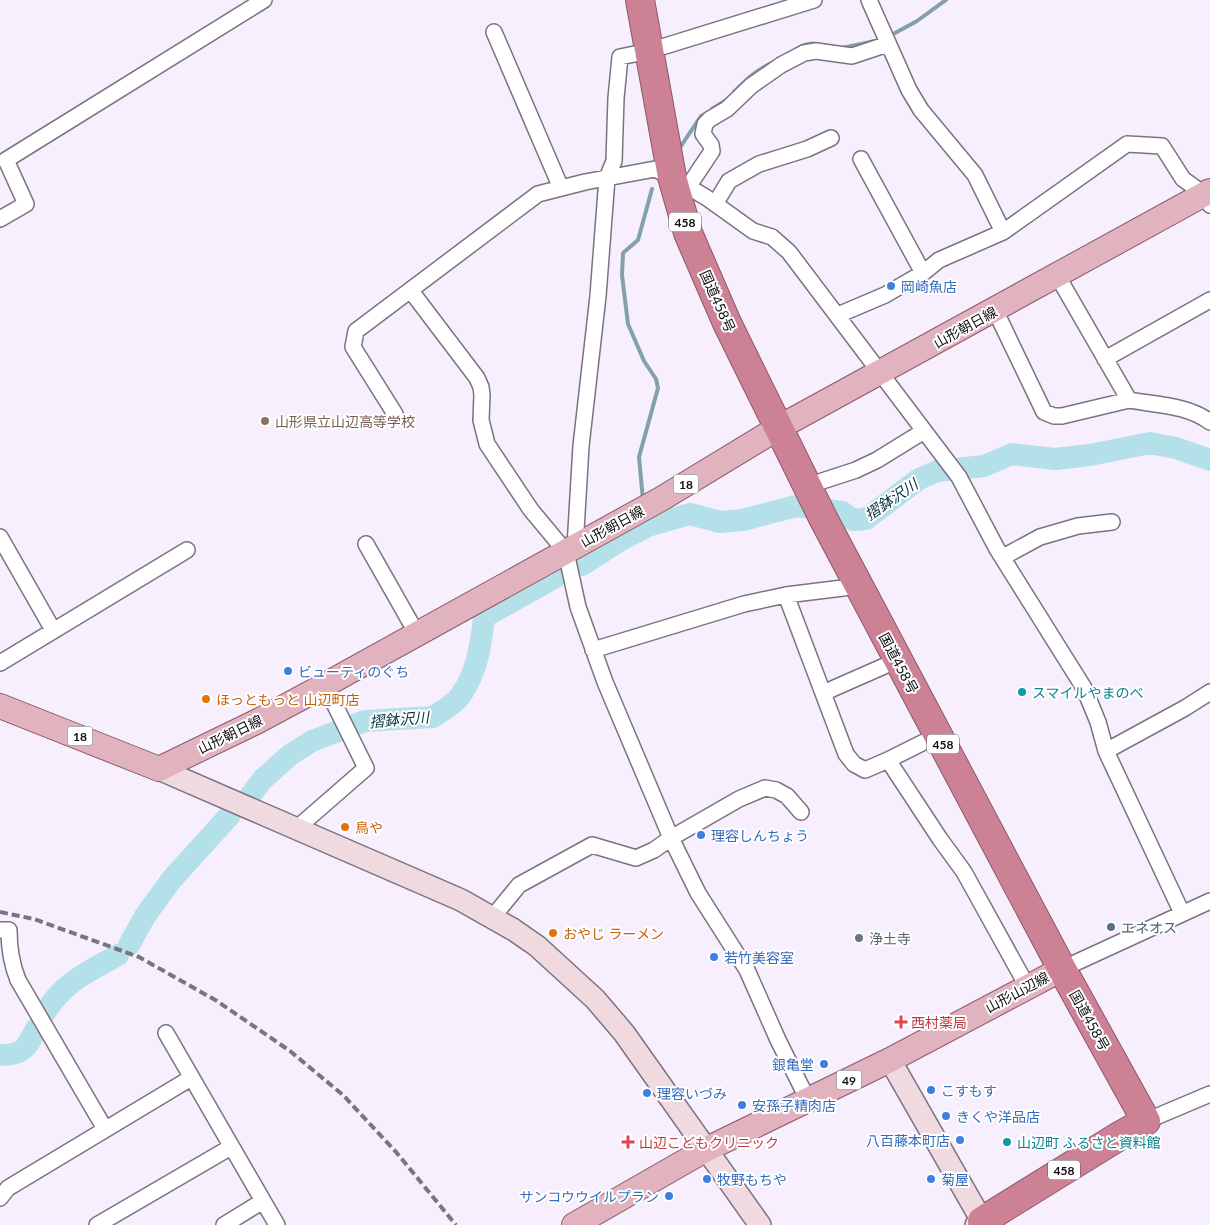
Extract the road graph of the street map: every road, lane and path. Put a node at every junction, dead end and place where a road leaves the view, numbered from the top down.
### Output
1 (264, 0) edge
2 (640, 0) edge
3 (814, 0) edge
4 (869, 0) edge
5 (494, 32) dead end
6 (888, 44) junction
7 (649, 51) junction
8 (830, 138) dead end
9 (861, 159) dead end
10 (607, 178) junction
11 (680, 182) junction
12 (561, 188) junction
13 (1208, 197) edge
14 (715, 204) junction
15 (0, 219) edge
16 (1003, 232) junction
17 (923, 273) junction
18 (1057, 275) junction
19 (411, 290) junction
20 (1210, 300) edge
21 (995, 310) junction
22 (838, 315) junction
23 (1105, 359) junction
24 (880, 374) junction
25 (1129, 400) junction
26 (395, 414) dead end
27 (1210, 422) edge
28 (778, 428) junction
29 (924, 431) junction
30 (815, 502) junction
31 (1112, 522) dead end
32 (0, 538) edge
33 (366, 544) dead end
34 (570, 549) junction
35 (186, 550) dead end
36 (1003, 557) junction
37 (859, 586) junction
38 (786, 595) junction
39 (53, 630) junction
40 (418, 634) junction
41 (593, 650) junction
42 (898, 660) junction
43 (0, 663) edge
44 (326, 685) junction
45 (1210, 692) edge
46 (823, 693) junction
47 (0, 706) edge
48 (938, 735) junction
49 (1106, 751) junction
50 (888, 760) junction
51 (159, 769) junction
52 (802, 812) dead end
53 (296, 830) junction
54 (671, 838) junction
55 (1210, 901) edge
56 (1182, 913) junction
57 (492, 918) junction
58 (0, 930) edge
59 (1062, 969) junction
60 (1027, 986) junction
61 (166, 1033) dead end
62 (890, 1060) junction
63 (192, 1078) junction
64 (1210, 1094) edge
65 (808, 1100) junction
66 (1146, 1121) junction
67 (105, 1129) junction
68 (231, 1147) junction
69 (705, 1150) junction
70 (0, 1198) edge
71 (263, 1201) junction
72 (981, 1224) edge
73 (97, 1225) edge
74 (224, 1225) edge
75 (277, 1225) edge
76 (574, 1225) edge
77 (760, 1225) edge

1 - 15 street
2 - 7 highway, 国道458号 / 458
3 - 7 street
4 - 6 street
5 - 12 street
6 - 11 street
6 - 16 street
7 - 10 street
7 - 11 highway, 国道458号 / 458
8 - 14 street
9 - 17 street
10 - 11 street
10 - 12 street
10 - 34 street
11 - 14 street
11 - 28 highway, 国道458号 / 458
12 - 19 street
13 - 16 street
13 - 18 main road, 山形朝日線 / 18
14 - 22 street
16 - 17 street
17 - 22 street
18 - 21 main road, 山形朝日線 / 18
18 - 23 street
19 - 26 street
19 - 34 street
20 - 23 street
21 - 24 main road, 山形朝日線 / 18
21 - 25 street
22 - 24 street
23 - 25 street
24 - 28 main road, 山形朝日線 / 18
24 - 29 street
25 - 27 street
28 - 30 highway, 国道458号 / 458
28 - 34 main road, 山形朝日線 / 18
29 - 30 street
29 - 36 street
30 - 37 highway, 国道458号 / 458
31 - 36 street
32 - 39 street
33 - 40 street
34 - 40 main road, 山形朝日線 / 18
34 - 41 street
35 - 39 street
36 - 49 street
37 - 38 street
37 - 42 highway, 国道458号 / 458
38 - 41 street
38 - 46 street
39 - 43 street
40 - 44 main road, 山形朝日線 / 18
41 - 54 street
42 - 46 street
42 - 48 highway, 国道458号 / 458
44 - 51 main road, 山形朝日線 / 18
44 - 53 street
45 - 49 street
46 - 50 street
47 - 51 main road, 18
48 - 50 street
48 - 59 highway, 国道458号 / 458
49 - 56 street
50 - 60 street
51 - 53 street
52 - 54 street
53 - 57 street
54 - 57 street
54 - 65 street
55 - 56 street
56 - 59 street
57 - 69 street
58 - 67 street
59 - 60 main road, 山形山辺線 / 49
59 - 66 highway, 国道458号 / 458
60 - 62 main road, 山形山辺線 / 49
61 - 63 street
62 - 65 main road, 山形山辺線 / 49
62 - 72 street
63 - 67 street
63 - 68 street
64 - 66 street
65 - 69 main road, 山形山辺線 / 49
66 - 72 highway, 458
67 - 70 street
68 - 71 street
68 - 73 street
69 - 76 main road, 山形山辺線 / 49
69 - 77 street
71 - 74 street
71 - 75 street

